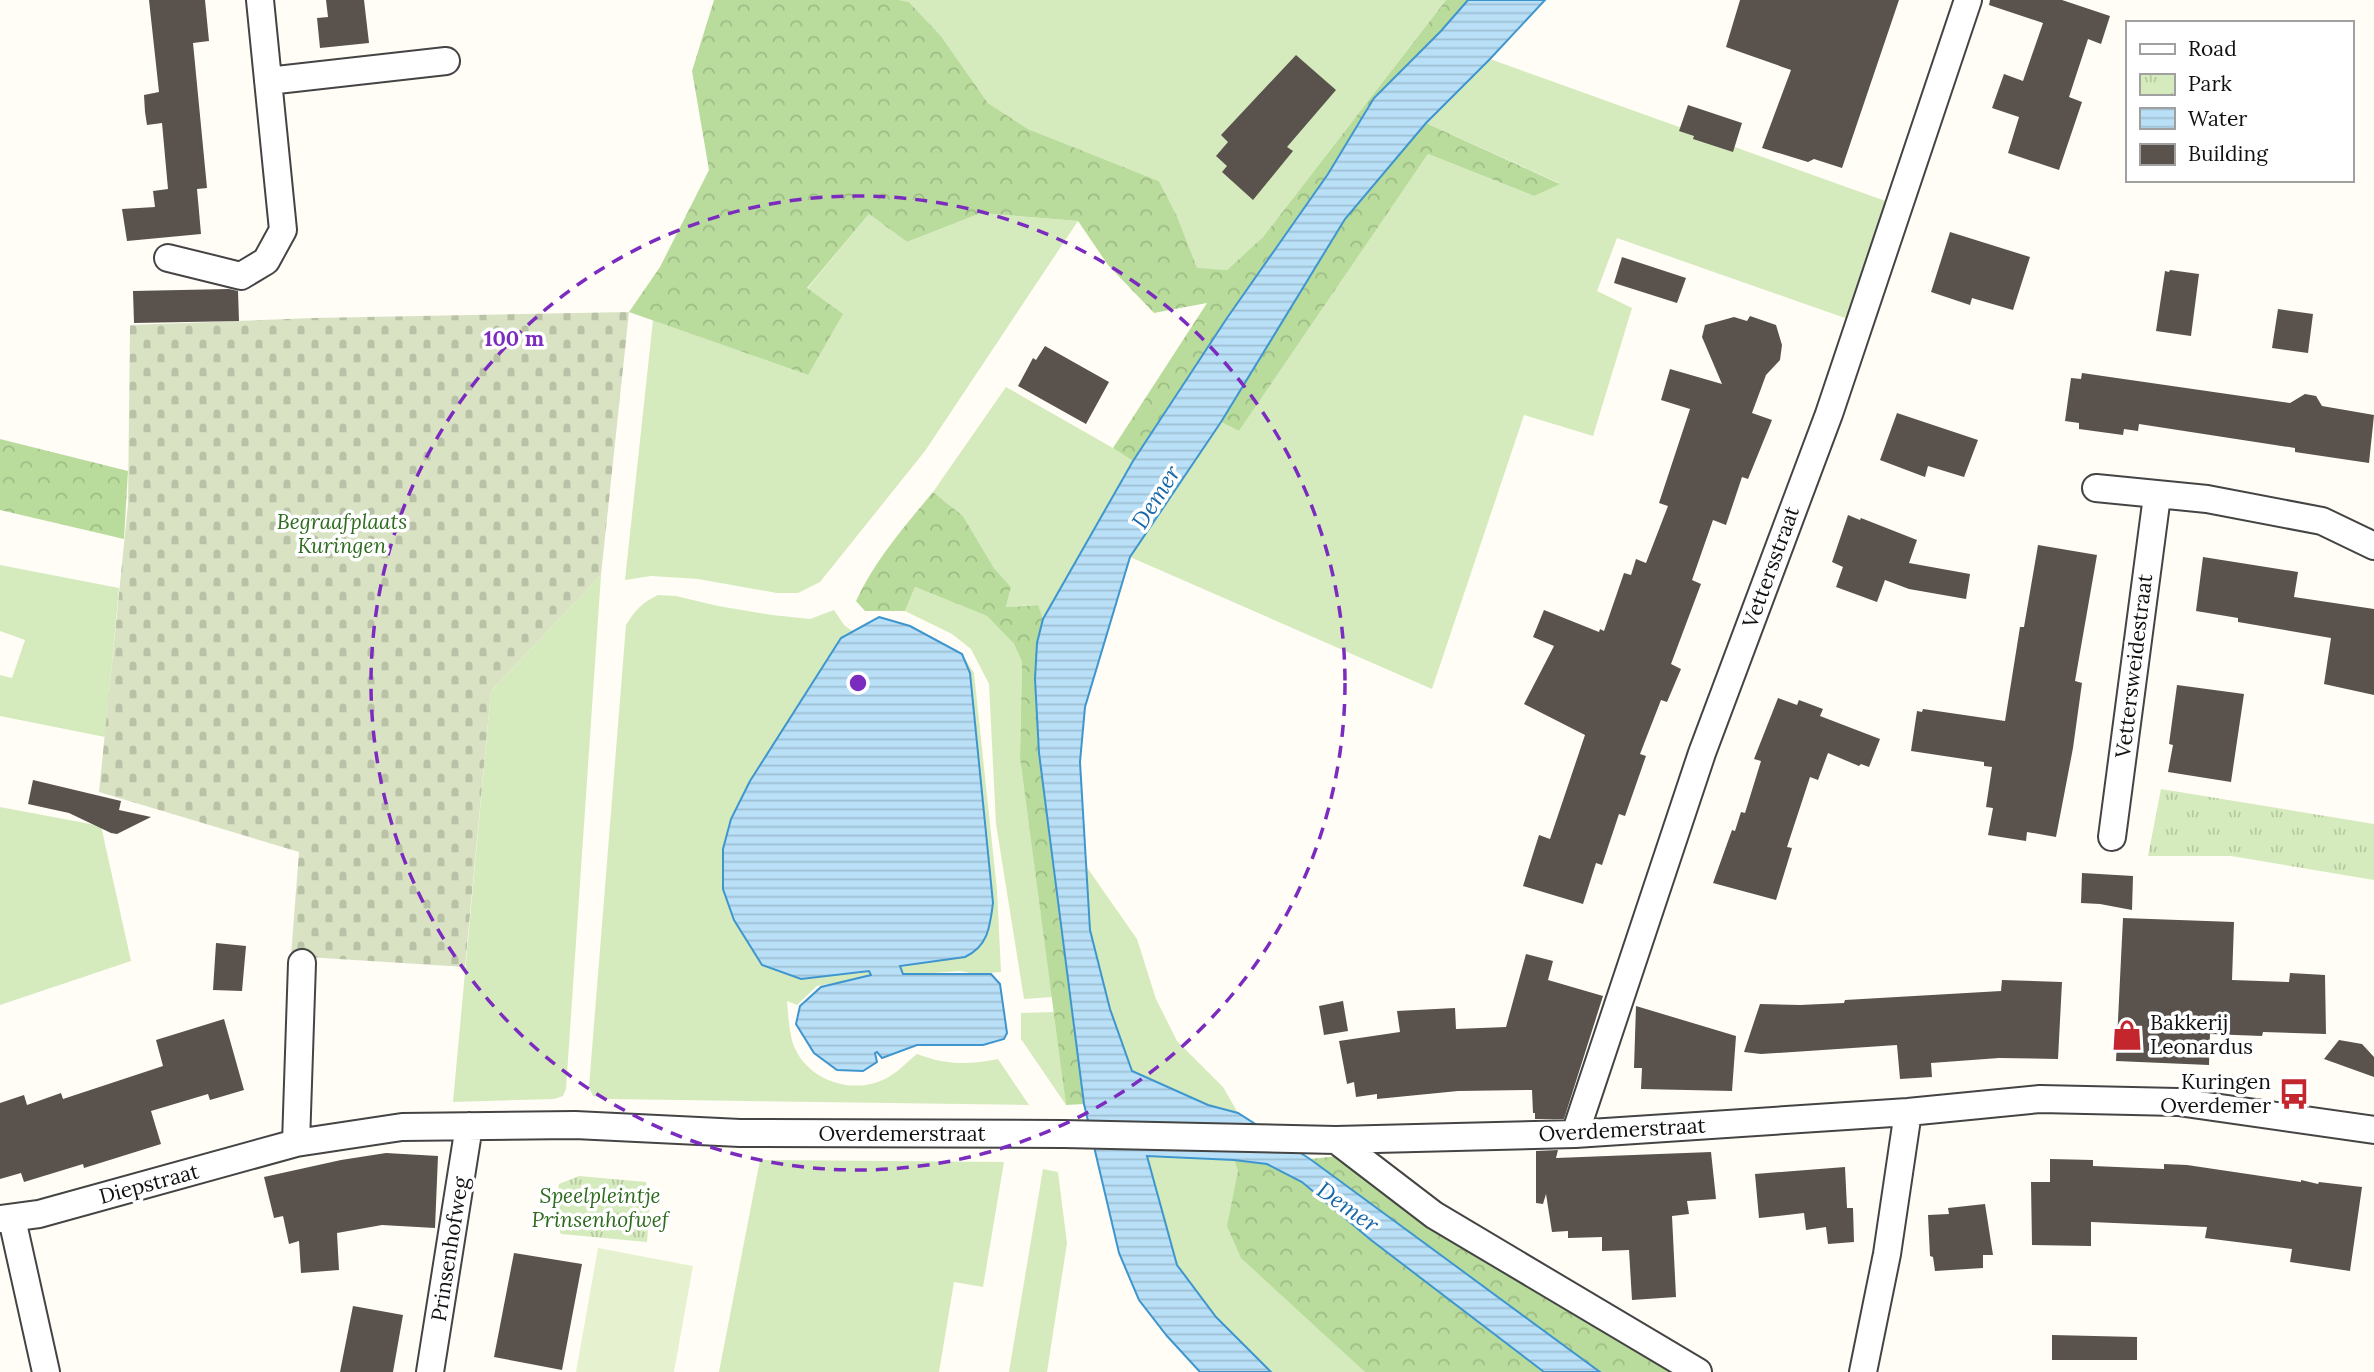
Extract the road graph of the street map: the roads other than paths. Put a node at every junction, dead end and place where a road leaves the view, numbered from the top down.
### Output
1 (260, 0) edge
2 (1968, 0) edge
3 (446, 61) dead end
4 (268, 81) junction
5 (168, 258) dead end
6 (2096, 488) dead end
7 (2157, 496) junction
8 (2374, 546) edge
9 (2112, 837) dead end
10 (302, 963) dead end
11 (1908, 1112) junction
12 (469, 1126) junction
13 (2374, 1130) edge
14 (1575, 1133) junction
15 (1336, 1140) junction
16 (296, 1143) junction
17 (6, 1219) edge
18 (46, 1372) edge
19 (430, 1372) edge
20 (1698, 1372) edge
21 (1863, 1372) edge

1 - 4 street
2 - 14 street, Vettersstraat
3 - 4 street
4 - 5 street
6 - 7 street
7 - 8 street
7 - 9 street, Vettersweidestraat
10 - 16 street
11 - 13 street, Overdemerstraat
11 - 14 street, Overdemerstraat
11 - 21 street
12 - 15 street, Overdemerstraat
12 - 16 street, Diepstraat
12 - 19 street, Prinsenhofweg
14 - 15 street, Overdemerstraat
15 - 20 street
16 - 17 street, Diepstraat
17 - 18 street

